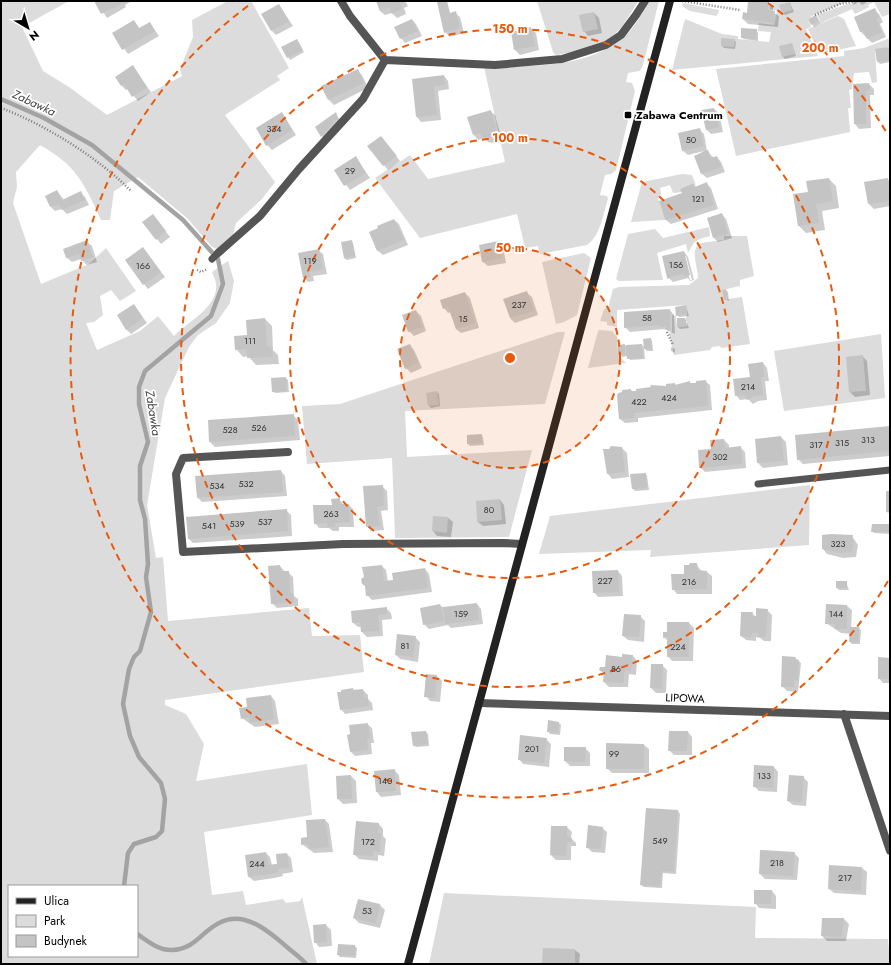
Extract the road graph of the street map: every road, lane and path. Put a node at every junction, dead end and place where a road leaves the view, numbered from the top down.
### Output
1 (341, 1) edge
2 (645, 1) edge
3 (670, 1) edge
4 (682, 1) edge
5 (857, 1) edge
6 (740, 10) dead end
7 (815, 15) dead end
8 (385, 60) junction
9 (1, 108) edge
10 (131, 191) dead end
11 (215, 256) dead end
12 (198, 270) dead end
13 (204, 271) dead end
14 (667, 332) dead end
15 (673, 345) dead end
16 (288, 452) dead end
17 (890, 470) edge
18 (758, 484) dead end
19 (522, 544) junction
20 (479, 703) junction
21 (844, 714) junction
22 (890, 716) edge
23 (890, 851) edge
24 (408, 964) edge

1 - 8 street
2 - 8 street
3 - 19 main road
4 - 6 path
5 - 7 path
8 - 11 street
9 - 10 path
12 - 13 path
14 - 15 path
16 - 19 street
17 - 18 lane
19 - 20 main road
20 - 21 street, LIPOWA
20 - 24 main road
21 - 22 street, LIPOWA
21 - 23 street

